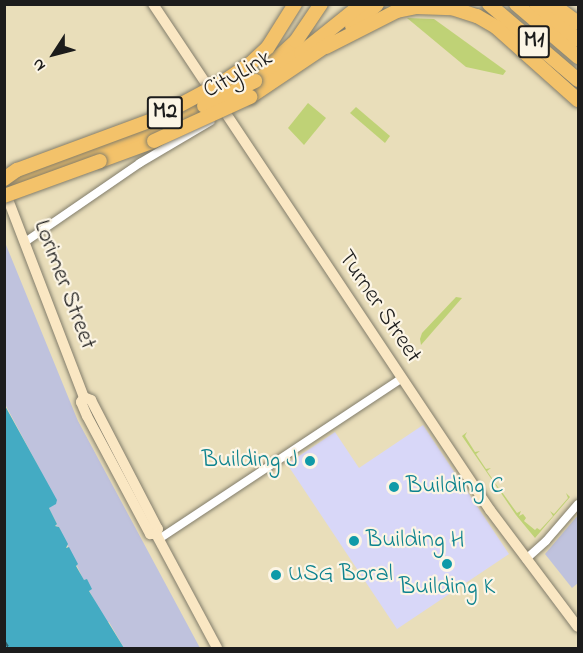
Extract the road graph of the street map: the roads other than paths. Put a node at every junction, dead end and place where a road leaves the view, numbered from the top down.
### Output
1 (153, 4) edge
2 (295, 4) edge
3 (321, 4) edge
4 (362, 4) edge
5 (377, 4) edge
6 (489, 4) edge
7 (516, 4) edge
8 (536, 4) edge
9 (552, 4) edge
10 (579, 22) edge
11 (342, 32) junction
12 (579, 40) edge
13 (579, 57) edge
14 (579, 80) edge
15 (255, 81) junction
16 (579, 100) edge
17 (224, 112) junction
18 (4, 180) edge
19 (4, 189) edge
20 (4, 196) edge
21 (25, 242) junction
22 (402, 378) junction
23 (579, 504) edge
24 (158, 537) junction
25 (526, 559) junction
26 (579, 627) edge
27 (217, 648) edge

1 - 17 street, Turner Street
2 - 18 highway, M2, bridge
3 - 15 highway, M2
4 - 11 highway, CityLink / M2
5 - 11 highway, CityLink / M2
6 - 14 highway, M1
7 - 13 highway, M1
8 - 12 highway, M1
9 - 10 highway
11 - 15 highway, CityLink / M2
11 - 16 highway, M2
11 - 20 highway, CityLink / M2, bridge
15 - 18 highway, CityLink / M2, bridge
17 - 21 street
17 - 22 street, Turner Street
19 - 21 street, Lorimer Street
21 - 24 street, Lorimer Street
22 - 24 street
22 - 25 street, Turner Street
23 - 25 street
24 - 27 street, Lorimer Street
25 - 26 street, Turner Street

